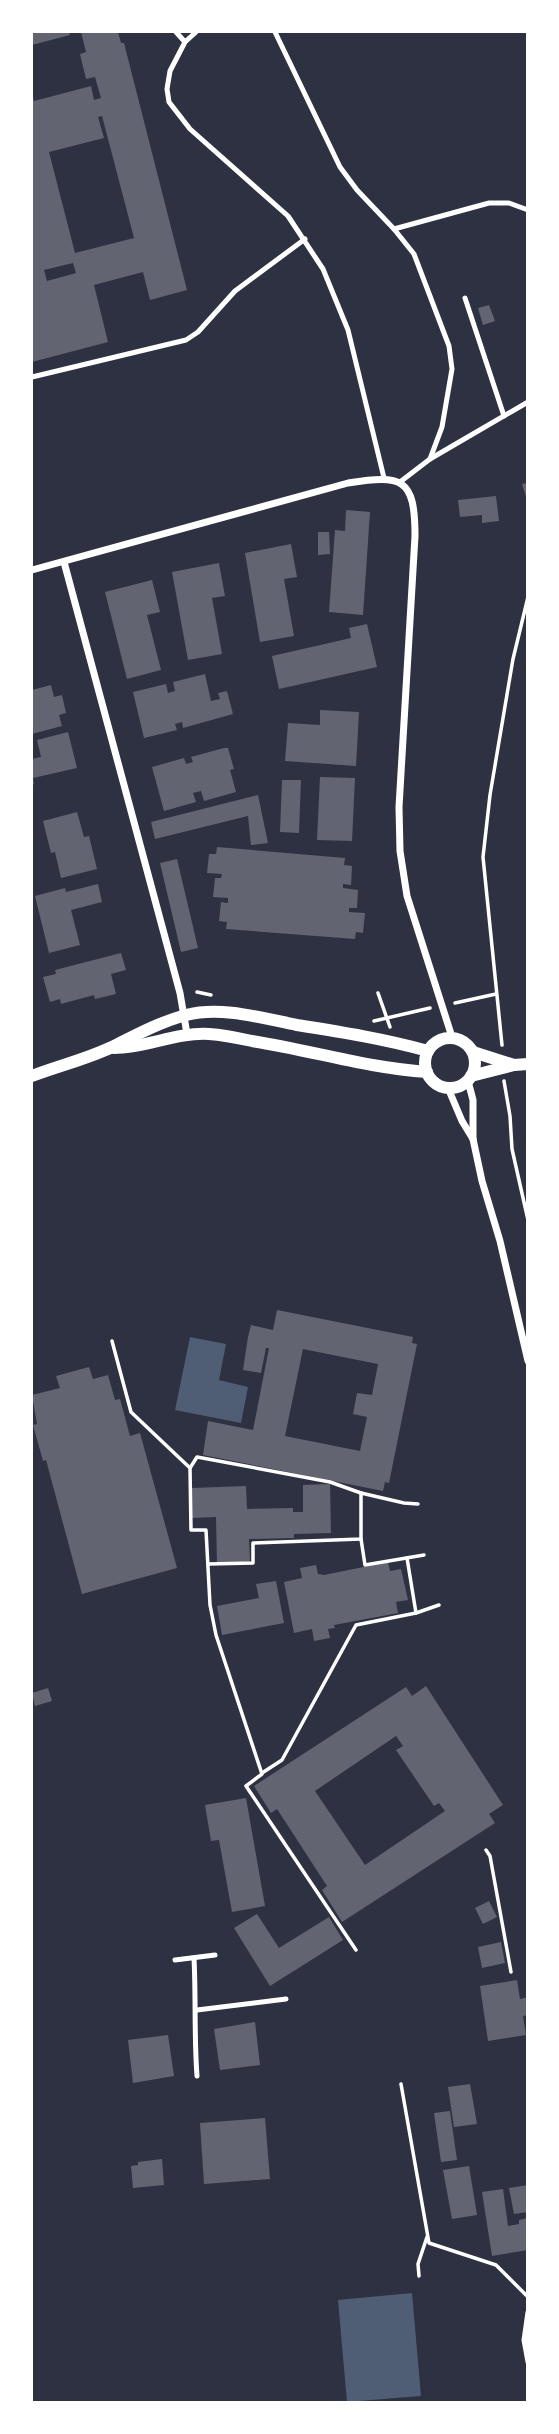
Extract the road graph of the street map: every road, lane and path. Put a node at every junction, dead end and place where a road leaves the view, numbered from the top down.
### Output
1 (176, 32) edge
2 (196, 32) edge
3 (275, 32) edge
4 (185, 42) junction
5 (527, 210) edge
6 (394, 229) junction
7 (304, 239) junction
8 (465, 298) dead end
9 (32, 377) edge
10 (527, 402) edge
11 (504, 416) junction
12 (430, 460) junction
13 (384, 478) junction
14 (400, 482) junction
15 (64, 562) junction
16 (32, 570) edge
17 (527, 597) edge
18 (377, 993) dead end
19 (496, 994) junction
20 (453, 1003) dead end
21 (185, 1015) junction
22 (392, 1032) dead end
23 (187, 1034) junction
24 (452, 1038) junction
25 (110, 1048) junction
26 (428, 1051) junction
27 (502, 1051) dead end
28 (473, 1052) junction
29 (527, 1064) edge
30 (514, 1065) junction
31 (427, 1072) junction
32 (32, 1076) edge
33 (470, 1079) junction
34 (504, 1079) dead end
35 (448, 1088) junction
36 (474, 1139) junction
37 (527, 1220) edge
38 (112, 1341) dead end
39 (527, 1361) edge
40 (190, 1468) junction
41 (361, 1493) junction
42 (418, 1504) dead end
43 (361, 1539) junction
44 (424, 1555) dead end
45 (407, 1558) junction
46 (208, 1564) junction
47 (439, 1605) dead end
48 (416, 1613) junction
49 (262, 1774) junction
50 (485, 1850) dead end
51 (356, 1950) dead end
52 (215, 1955) dead end
53 (194, 1958) junction
54 (175, 1960) dead end
55 (511, 1972) dead end
56 (286, 1999) dead end
57 (197, 2010) junction
58 (197, 2076) dead end
59 (401, 2084) dead end
60 (428, 2235) junction
61 (419, 2276) dead end
62 (527, 2297) edge
63 (527, 2312) edge
64 (527, 2362) edge

1 - 4 lane
2 - 4 lane
3 - 6 lane
4 - 7 lane
5 - 6 lane
6 - 12 lane
7 - 9 lane
7 - 13 lane
8 - 11 lane
10 - 11 lane
11 - 12 lane
12 - 14 lane
13 - 14 street
13 - 15 street
14 - 24 street
15 - 16 street
15 - 21 street
17 - 19 path
18 - 22 path
19 - 20 path
19 - 27 path
21 - 23 street
21 - 25 street
21 - 26 street
23 - 25 street
23 - 31 street
24 - 26 street
24 - 28 street
25 - 32 street
26 - 31 street
28 - 30 street
28 - 33 street
29 - 30 street
30 - 33 street
31 - 35 street
33 - 35 street
33 - 36 street
34 - 37 path
35 - 36 street
36 - 39 street
38 - 40 path
40 - 41 path
40 - 46 path
41 - 42 path
41 - 43 path
43 - 45 path
43 - 46 path
44 - 45 path
45 - 48 path
46 - 49 path
47 - 48 path
48 - 49 path
49 - 51 path
50 - 55 path
52 - 53 lane
53 - 54 lane
53 - 57 lane
56 - 57 lane
57 - 58 lane
59 - 60 path
60 - 61 path
60 - 62 path
63 - 64 lane

